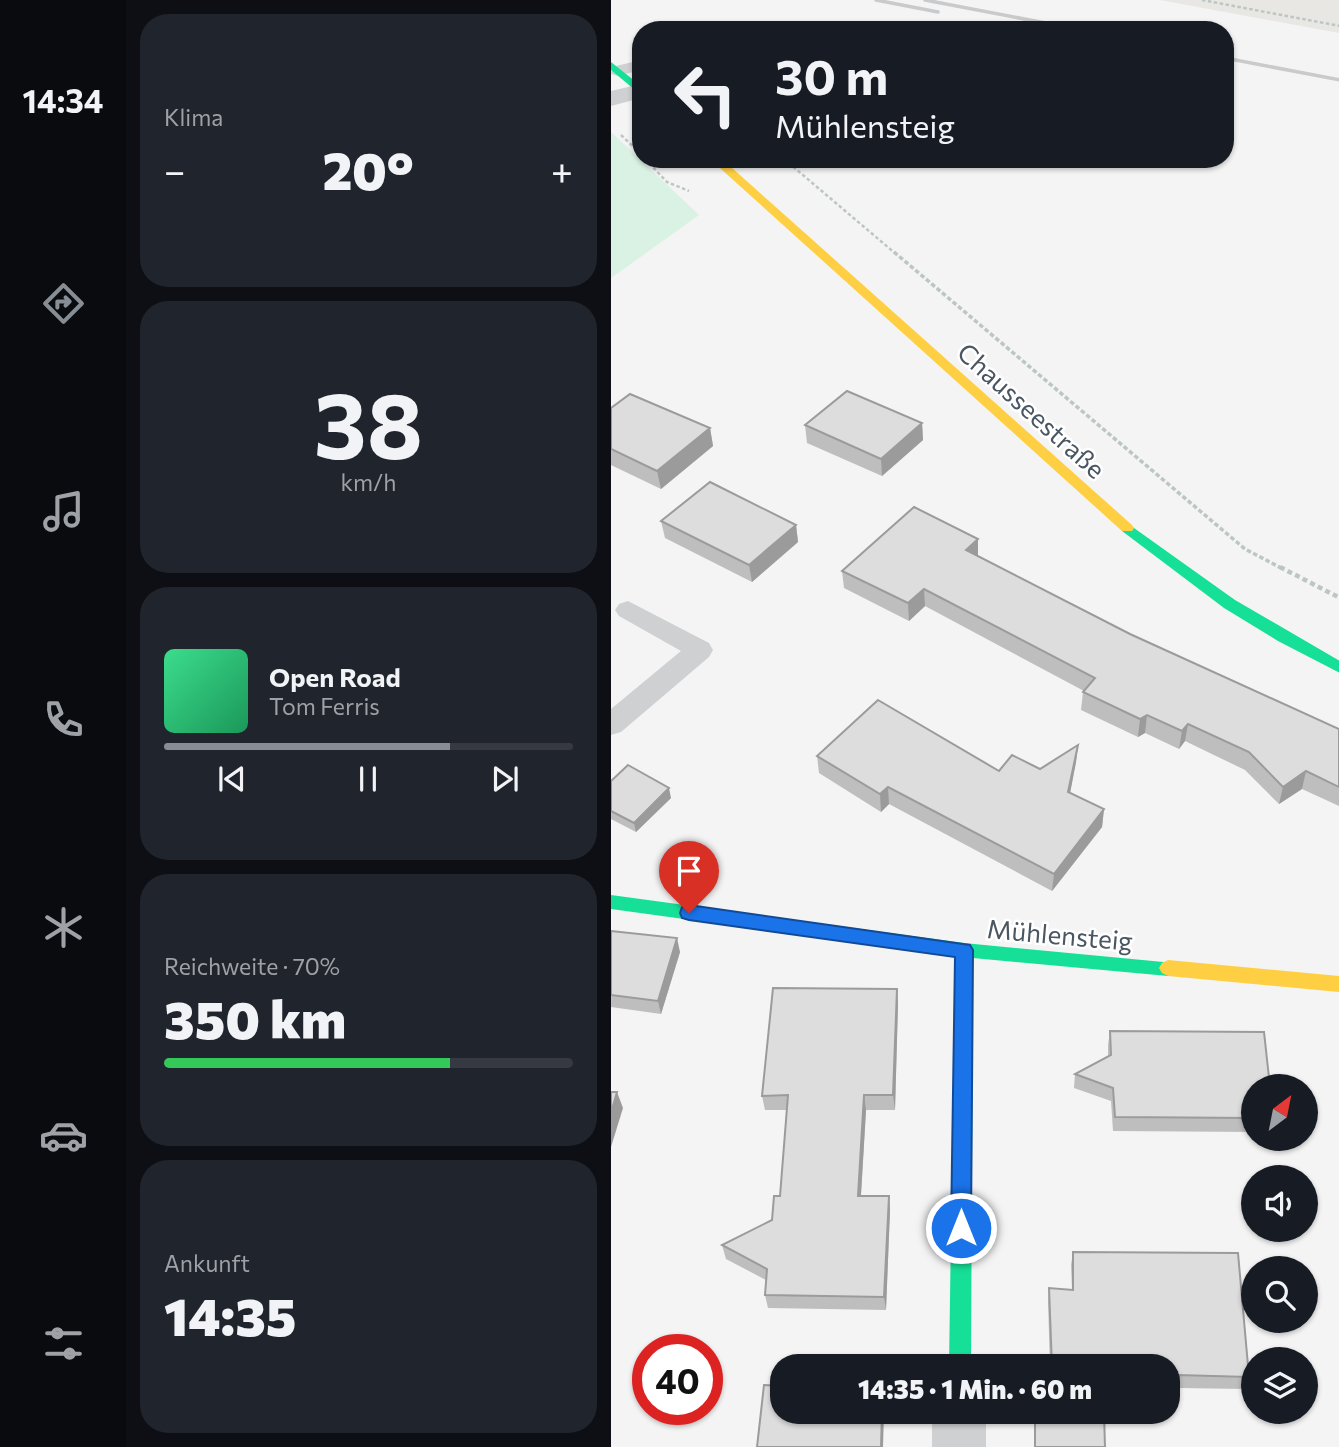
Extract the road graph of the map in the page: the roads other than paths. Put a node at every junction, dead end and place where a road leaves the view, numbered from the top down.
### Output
1 (615, 68) edge
2 (632, 84) edge
3 (632, 94) edge
4 (611, 99) edge
5 (725, 168) edge
6 (628, 610) dead end
7 (1339, 668) edge
8 (611, 725) edge
9 (611, 902) edge
10 (964, 950) junction
11 (1339, 984) edge
12 (960, 1354) edge
13 (959, 1424) edge
14 (959, 1447) edge

1 - 2 main road
3 - 4 street
5 - 7 main road, Chausseestraße
6 - 8 lane
9 - 10 main road, Mühlensteig
10 - 11 main road, Mühlensteig
10 - 12 main road
13 - 14 street

